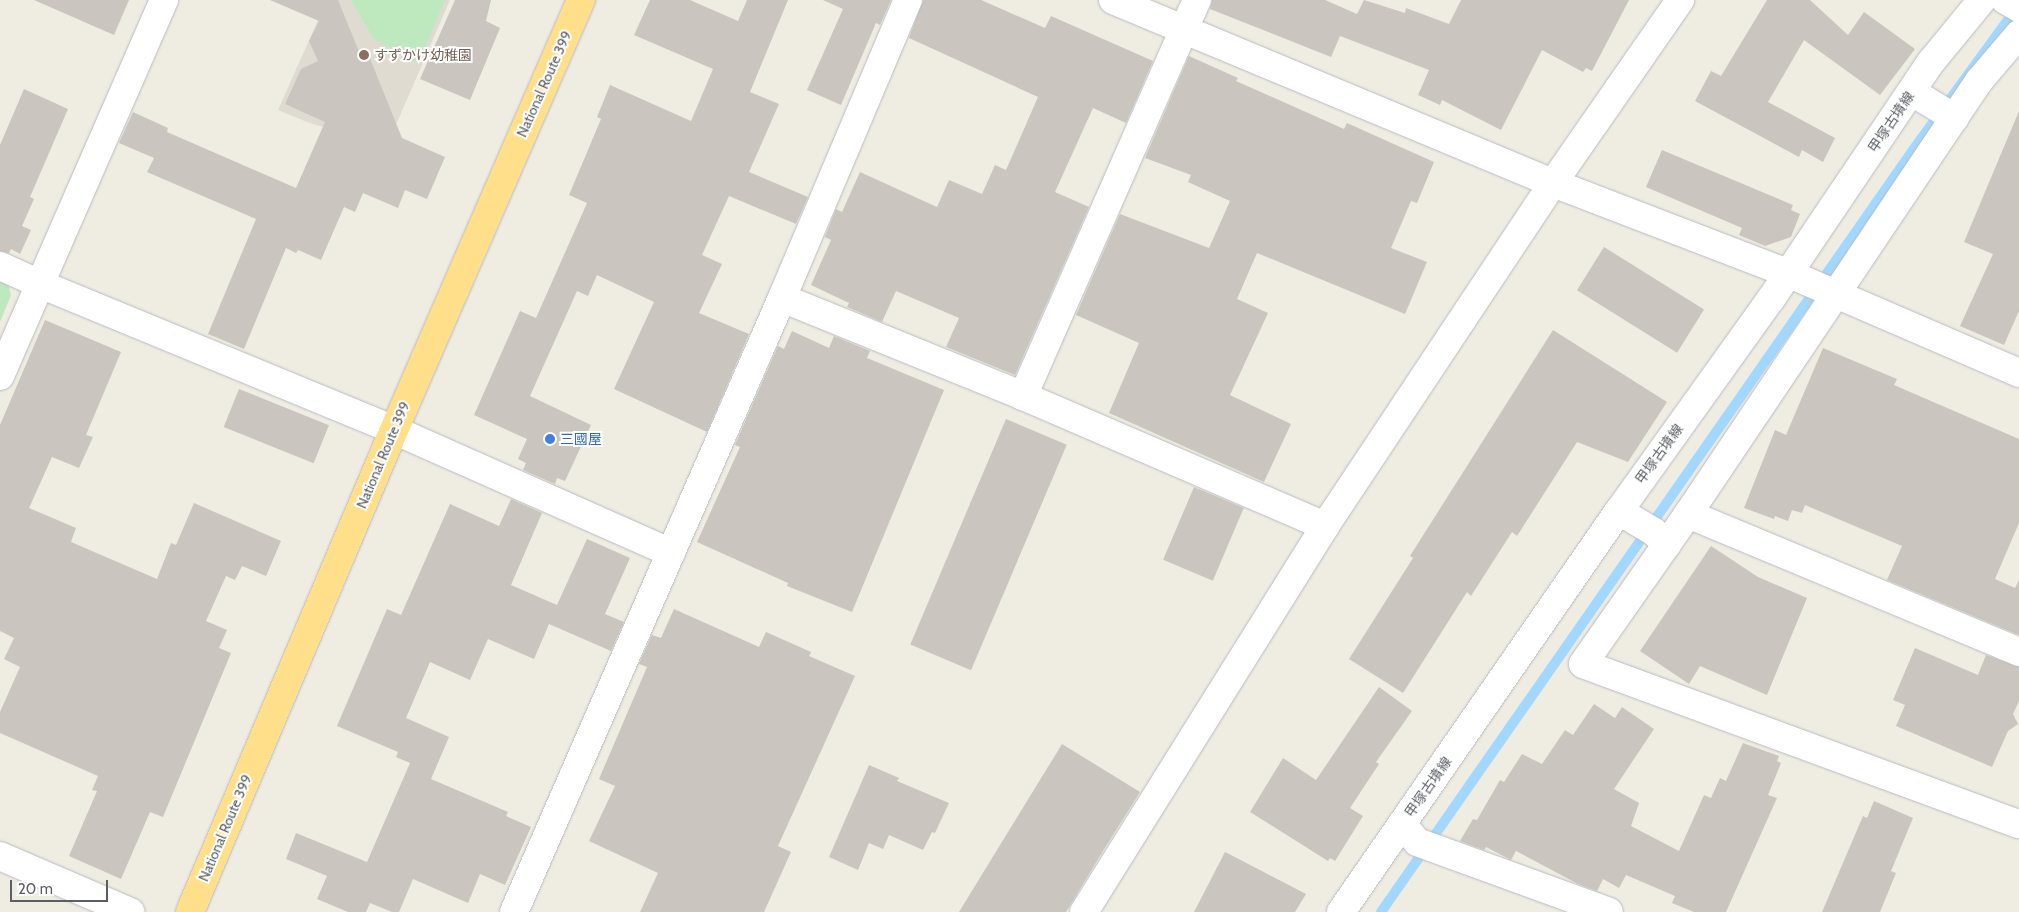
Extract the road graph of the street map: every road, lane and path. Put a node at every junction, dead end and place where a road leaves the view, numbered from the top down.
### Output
1 (164, 0) edge
2 (908, 0) edge
3 (1113, 0) edge
4 (1197, 0) edge
5 (1680, 0) edge
6 (1982, 0) edge
7 (2005, 0) edge
8 (579, 1) edge
9 (2019, 8) edge
10 (1185, 30) junction
11 (2019, 34) edge
12 (1912, 92) junction
13 (1955, 118) junction
14 (1553, 183) junction
15 (0, 266) edge
16 (1795, 276) junction
17 (40, 284) junction
18 (1832, 293) junction
19 (782, 298) junction
20 (2019, 373) edge
21 (0, 376) edge
22 (1023, 396) junction
23 (394, 430) junction
24 (1688, 514) junction
25 (1325, 526) junction
26 (1645, 527) junction
27 (671, 553) junction
28 (2019, 652) edge
29 (2019, 824) edge
30 (1418, 838) junction
31 (0, 856) edge
32 (130, 912) edge
33 (190, 912) edge
34 (514, 912) edge
35 (1084, 912) edge
36 (1341, 912) edge
37 (1609, 912) edge

1 - 17 street
2 - 19 street
3 - 10 street
4 - 10 street
5 - 14 street
6 - 12 street, 甲塚古墳線
7 - 9 street
8 - 23 highway, National Route 399
10 - 14 street
10 - 22 street
11 - 13 street
12 - 13 street
12 - 16 street, 甲塚古墳線
13 - 18 street
14 - 16 street
14 - 25 street
15 - 17 street
16 - 18 street
16 - 26 street, 甲塚古墳線
17 - 21 street
17 - 23 street
18 - 20 street
18 - 24 street
19 - 22 street
19 - 27 street
22 - 25 street
23 - 27 street
23 - 33 highway, National Route 399
24 - 26 street
24 - 28 street
25 - 35 street
26 - 29 street
26 - 30 street, 甲塚古墳線
27 - 34 street
30 - 36 street, 甲塚古墳線
30 - 37 street
31 - 32 street

